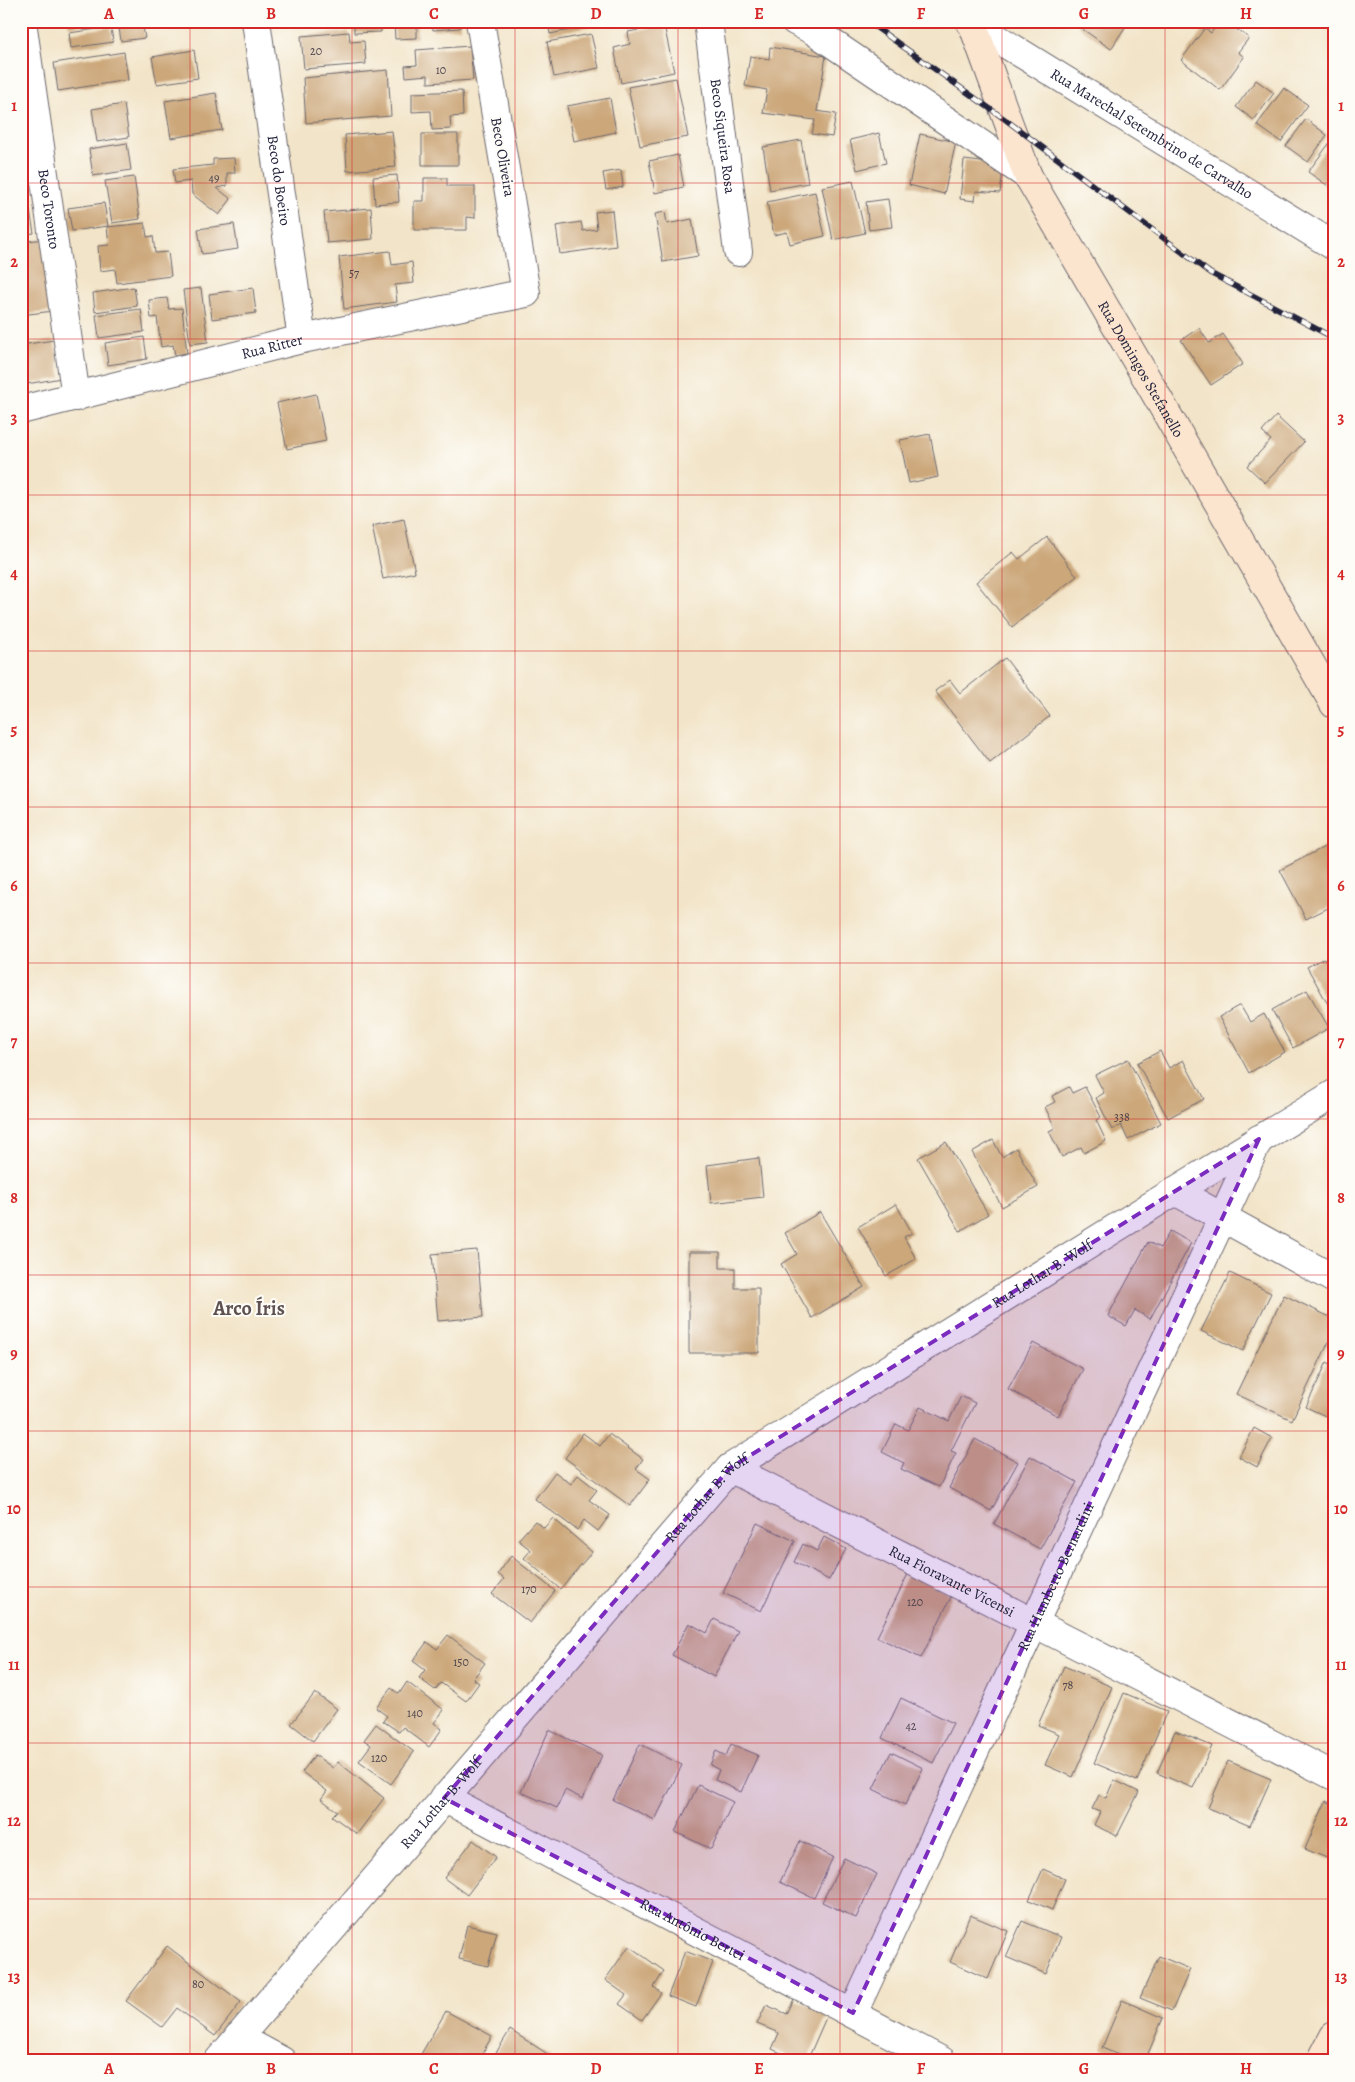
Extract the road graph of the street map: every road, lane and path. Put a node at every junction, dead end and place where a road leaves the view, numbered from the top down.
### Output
1 (22, 21) edge
2 (256, 21) edge
3 (480, 21) edge
4 (708, 21) edge
5 (795, 21) edge
6 (971, 22) edge
7 (1028, 176) junction
8 (1334, 246) edge
9 (738, 252) dead end
10 (526, 293) joint
11 (302, 339) junction
12 (76, 397) junction
13 (21, 410) edge
14 (1334, 704) edge
15 (1334, 1094) edge
16 (1260, 1139) junction
17 (1174, 1191) junction
18 (1223, 1218) junction
19 (1334, 1279) edge
20 (730, 1468) junction
21 (1034, 1623) junction
22 (1334, 1776) edge
23 (444, 1798) junction
24 (853, 2014) junction
25 (1334, 2036) edge
26 (238, 2037) junction
27 (218, 2061) edge
28 (282, 2061) edge
29 (942, 2061) edge
30 (1321, 2061) edge

1 - 12 street, Beco Toronto
2 - 11 street, Beco do Boeiro
3 - 10 street, Beco Oliveira
4 - 9 street, Beco Siqueira Rosa
5 - 7 street
6 - 7 street, Rua Domingos Stefanello
6 - 8 street, Rua Marechal Setembrino de Carvalho
7 - 14 street, Rua Domingos Stefanello
10 - 11 street, Rua Ritter
11 - 12 street, Rua Ritter
12 - 13 street, Rua Ritter
15 - 16 street, Rua Lothar B. Wolf
16 - 17 street, Rua Lothar B. Wolf
16 - 18 street, Rua Humberto Bernardini
17 - 18 street
17 - 20 street, Rua Lothar B. Wolf
18 - 19 street
18 - 21 street, Rua Humberto Bernardini
20 - 21 street, Rua Fioravante Vicensi
20 - 23 street, Rua Lothar B. Wolf
21 - 22 street, Rua Fioravante Vicensi
21 - 24 street, Rua Humberto Bernardini
23 - 24 street, Rua Antônio Bertei
23 - 26 street, Rua Lothar B. Wolf
24 - 29 street, Rua Antônio Bertei
25 - 30 street
26 - 27 street, Rua Lothar B. Wolf
26 - 28 street

